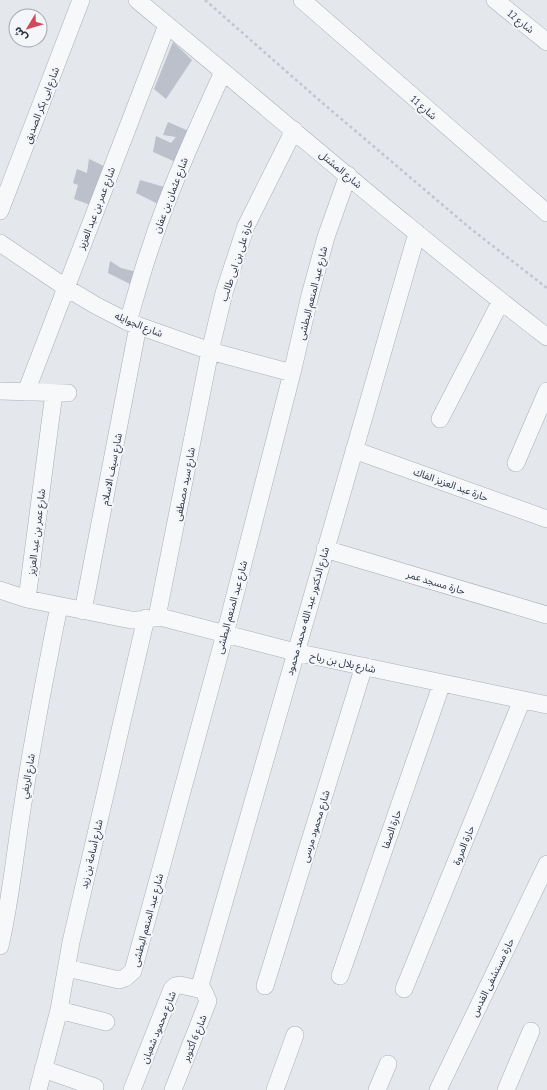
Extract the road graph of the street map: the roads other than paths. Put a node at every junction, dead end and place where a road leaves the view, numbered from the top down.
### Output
1 (81, 0) edge
2 (137, 0) edge
3 (302, 0) edge
4 (495, 0) edge
5 (167, 25) junction
6 (547, 42) edge
7 (224, 72) junction
8 (294, 130) junction
9 (348, 175) junction
10 (0, 211) edge
11 (547, 213) edge
12 (417, 233) junction
13 (0, 243) edge
14 (65, 287) junction
15 (501, 301) junction
16 (133, 324) junction
17 (547, 337) edge
18 (210, 351) junction
19 (292, 373) junction
20 (0, 391) edge
21 (547, 391) edge
22 (26, 392) junction
23 (440, 419) dead end
24 (354, 450) junction
25 (516, 463) dead end
26 (547, 519) edge
27 (325, 549) junction
28 (0, 590) edge
29 (27, 599) junction
30 (59, 606) junction
31 (83, 611) junction
32 (547, 615) edge
33 (152, 618) junction
34 (224, 634) junction
35 (295, 652) junction
36 (364, 666) junction
37 (442, 682) junction
38 (522, 700) junction
39 (547, 705) edge
40 (547, 864) edge
41 (0, 946) edge
42 (67, 968) junction
43 (340, 976) dead end
44 (265, 986) dead end
45 (199, 989) junction
46 (404, 989) dead end
47 (59, 1010) junction
48 (106, 1022) dead end
49 (532, 1031) dead end
50 (295, 1034) dead end
51 (388, 1064) dead end
52 (44, 1069) junction
53 (95, 1087) dead end
54 (38, 1090) edge
55 (132, 1090) edge
56 (173, 1090) edge
57 (275, 1090) edge
58 (377, 1090) edge
59 (438, 1090) edge
60 (506, 1090) edge

1 - 10 street, شارع ابى بكر الصديق
2 - 5 street, شارع المشتل
3 - 11 street, شارع 11
4 - 6 street, شارع 12
5 - 7 street, شارع المشتل
5 - 14 street, شارع عمر بن عبد العزيز
7 - 8 street, شارع المشتل
7 - 16 street, شارع عثمان بن عفان
8 - 9 street, شارع المشتل
8 - 18 street, حارة على بن ابى طالب
9 - 12 street, شارع المشتل
9 - 19 street, شارع عبد المنعم البطشى
12 - 15 street, شارع المشتل
12 - 24 street, شارع الدكتور عبد الله محمد محمود
13 - 14 street, شارع الجوايله
14 - 16 street, شارع الجوايله
14 - 22 street, شارع عمر بن عبد العزيز
15 - 17 street, شارع المشتل
15 - 23 street
16 - 18 street, شارع الجوايله
16 - 31 street, شارع سيف الاسلام
18 - 19 street, شارع الجوايله
18 - 33 street, شارع سيد مصطفى
19 - 34 street, شارع عبد المنعم البطشى
20 - 22 street
21 - 25 street
22 - 29 street, شارع عمر بن عبد العزيز
24 - 26 street, حارة عبد العزيز الفاك
24 - 27 street, شارع الدكتور عبد الله محمد محمود
27 - 32 street, حارة مسجد عمر
27 - 35 street, شارع الدكتور عبد الله محمد محمود
28 - 29 street, شارع بلال بن رباح
29 - 30 street, شارع بلال بن رباح
30 - 31 street, شارع بلال بن رباح
30 - 41 street, شارع الريفي
31 - 33 street, شارع بلال بن رباح
33 - 34 street, شارع بلال بن رباح
33 - 42 street, شارع أسامة بن زيد
34 - 35 street, شارع بلال بن رباح
34 - 42 street, شارع عبد المنعم البطشى
35 - 36 street, شارع بلال بن رباح
35 - 45 street, شارع الدكتور عبد الله محمد محمود
36 - 37 street, شارع بلال بن رباح
36 - 44 street, شارع محمود مرسى
37 - 38 street, شارع بلال بن رباح
37 - 43 street, حارة الصفا
38 - 39 street, شارع بلال بن رباح
38 - 46 street, حارة المروة
40 - 59 street, حارة مستشفى القدس
42 - 47 street, شارع أسامة بن زيد
45 - 55 street, شارع محمود شعبان
45 - 56 street, شارع 6 أكتوبر
47 - 48 street
47 - 52 street, شارع أسامة بن زيد
49 - 60 street
50 - 57 street
51 - 58 street
52 - 53 street
52 - 54 street, شارع أسامة بن زيد

